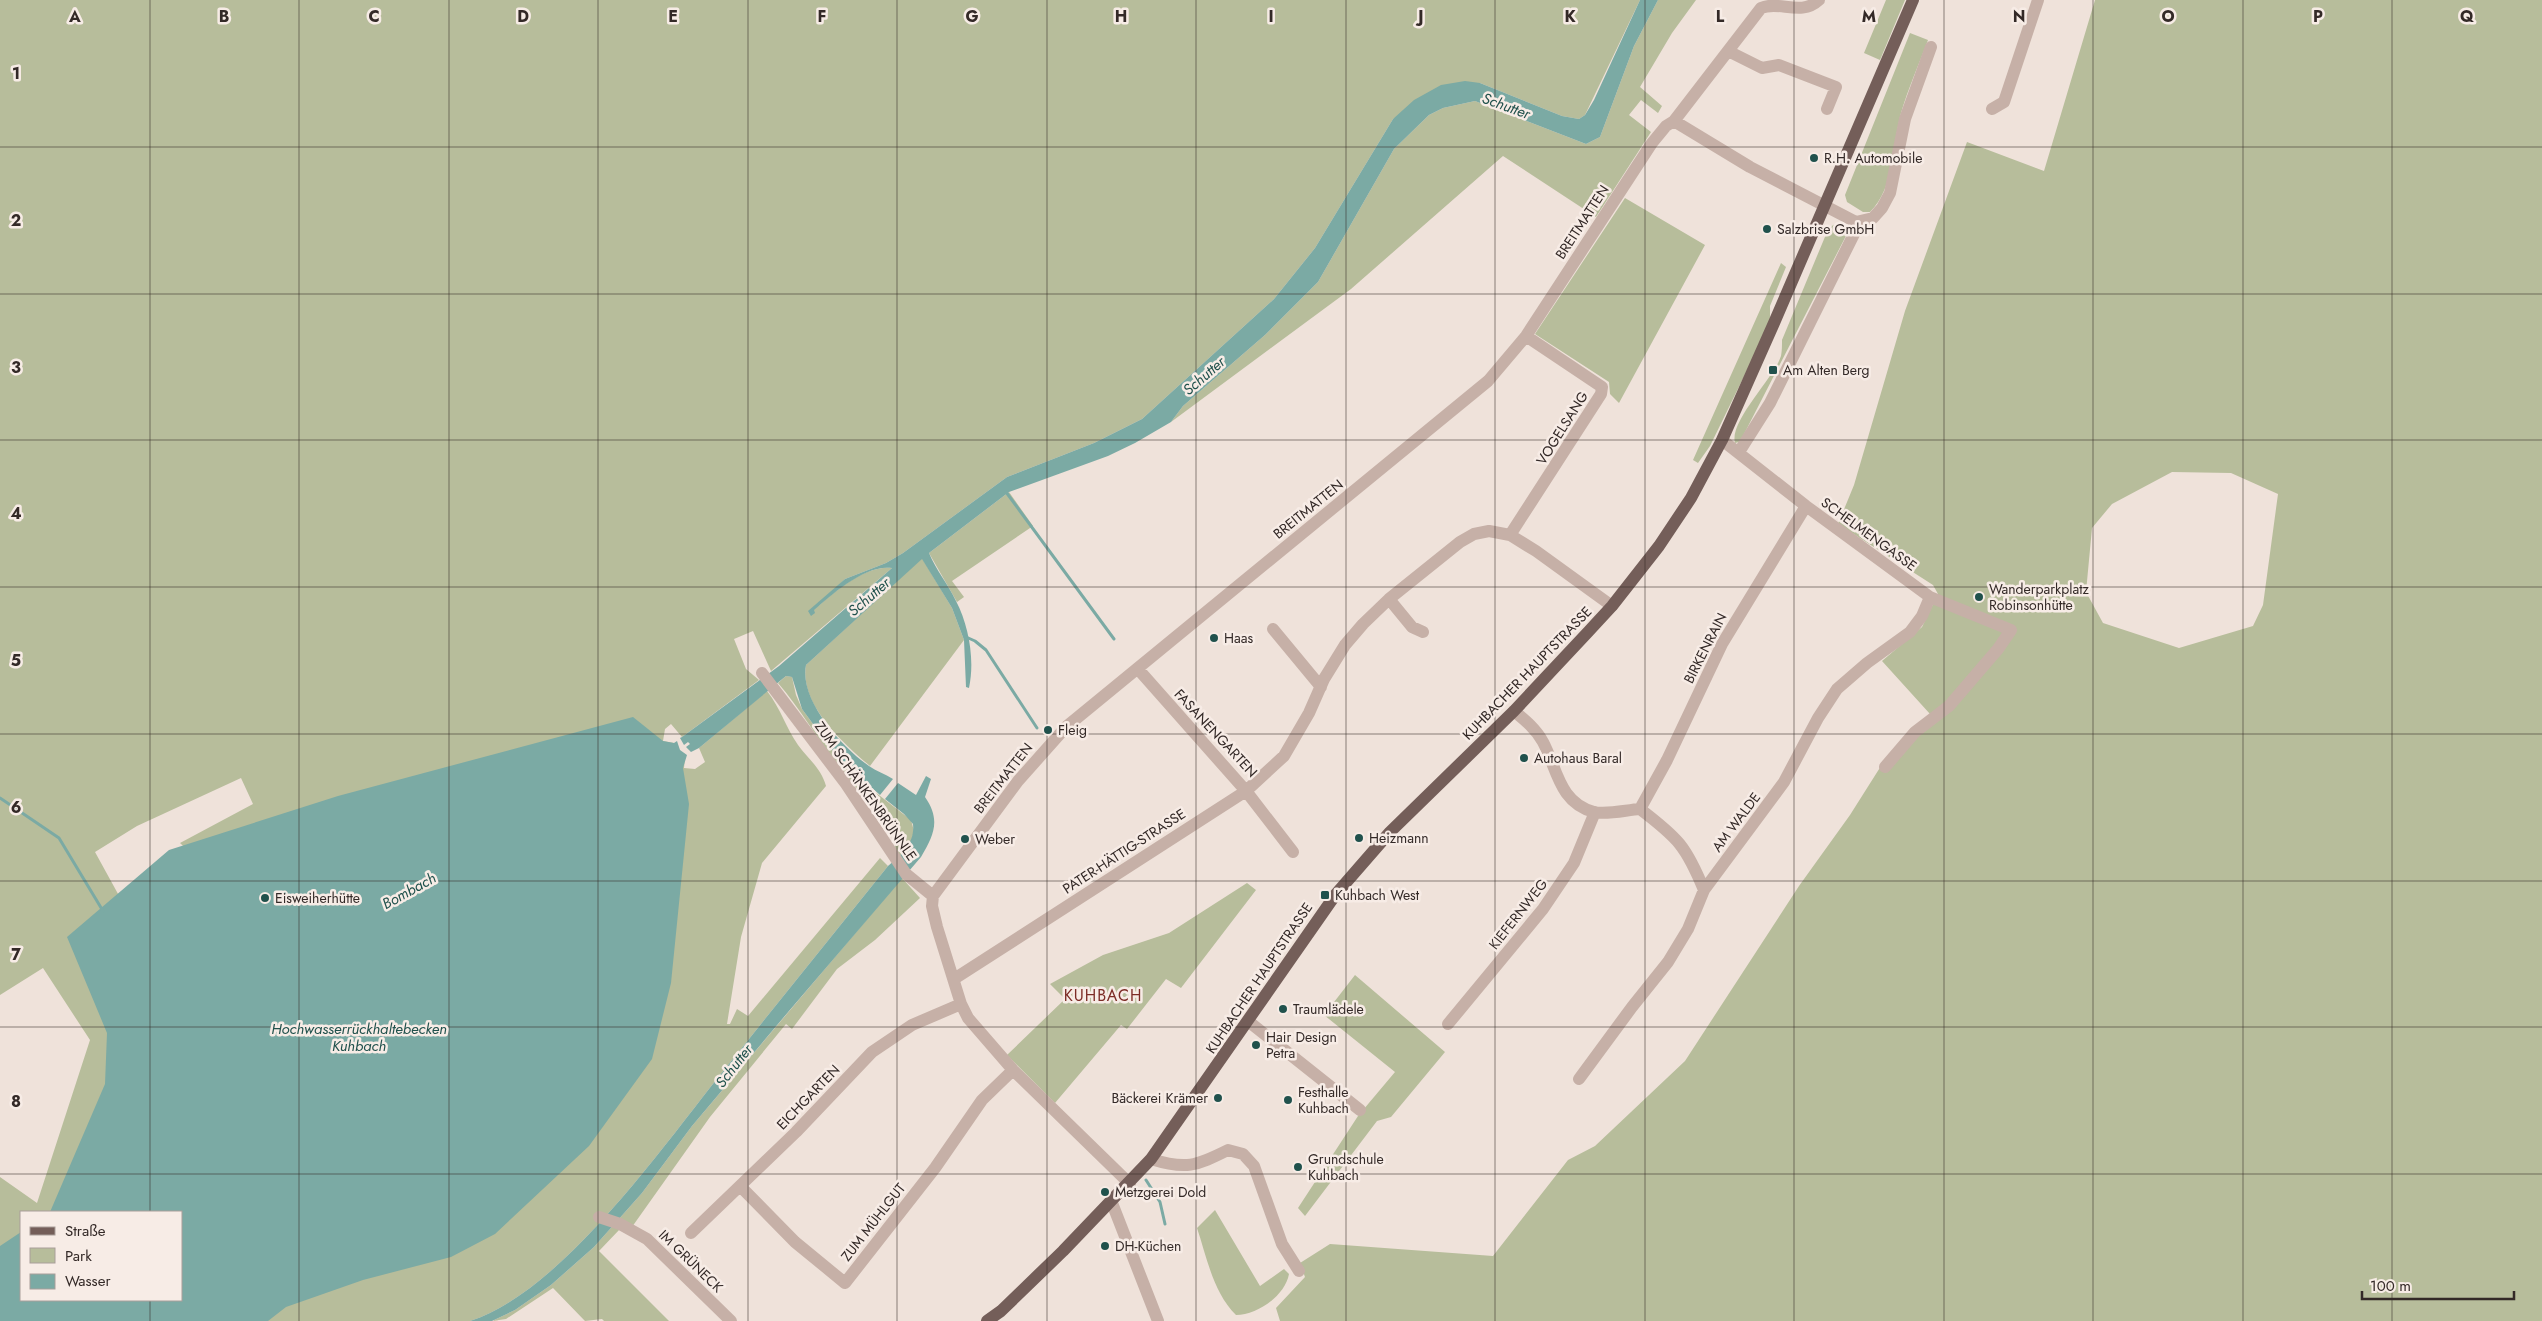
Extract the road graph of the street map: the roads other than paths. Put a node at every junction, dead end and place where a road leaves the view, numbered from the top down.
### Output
1 (1819, 0) edge
2 (1912, 0) edge
3 (2038, 0) edge
4 (1931, 47) dead end
5 (1728, 51) junction
6 (1828, 110) dead end
7 (1992, 110) dead end
8 (1674, 121) junction
9 (1824, 207) junction
10 (1856, 222) junction
11 (1526, 336) junction
12 (1722, 440) junction
13 (1739, 452) junction
14 (1806, 506) junction
15 (1510, 535) junction
16 (1930, 597) junction
17 (1389, 599) junction
18 (1612, 606) junction
19 (1273, 629) dead end
20 (1423, 632) dead end
21 (1138, 669) junction
22 (762, 673) dead end
23 (1321, 687) junction
24 (1514, 710) junction
25 (1885, 767) dead end
26 (1246, 791) junction
27 (1640, 809) junction
28 (1595, 812) junction
29 (1293, 852) dead end
30 (1704, 890) junction
31 (932, 896) junction
32 (954, 979) junction
33 (961, 1004) junction
34 (1248, 1022) junction
35 (1448, 1024) dead end
36 (1013, 1070) junction
37 (1579, 1079) dead end
38 (1360, 1110) dead end
39 (1151, 1159) junction
40 (1130, 1184) junction
41 (741, 1187) junction
42 (1112, 1202) junction
43 (600, 1216) dead end
44 (692, 1233) dead end
45 (1299, 1271) dead end
46 (731, 1321) edge
47 (987, 1321) edge
48 (1158, 1321) edge

1 - 5 street, BREITMATTEN
2 - 9 main road, KUHBACHER HAUPTSTRASSE
3 - 7 street
4 - 10 street
5 - 6 street
5 - 8 street, BREITMATTEN
8 - 9 street
8 - 11 street, BREITMATTEN
9 - 10 street
9 - 12 main road, KUHBACHER HAUPTSTRASSE
10 - 13 street
11 - 15 street, VOGELSANG
11 - 21 street, BREITMATTEN
12 - 13 street, SCHELMENGASSE
12 - 18 main road, KUHBACHER HAUPTSTRASSE
13 - 14 street, SCHELMENGASSE
14 - 16 street, SCHELMENGASSE
14 - 27 street, BIRKENRAIN
15 - 17 street, FASANENGARTEN
15 - 18 street, FASANENGARTEN
16 - 25 street, SCHELMENGASSE
16 - 30 street, AM WALDE
17 - 20 street
17 - 23 street, FASANENGARTEN
18 - 24 main road, KUHBACHER HAUPTSTRASSE
19 - 23 street
21 - 26 street, FASANENGARTEN
21 - 31 street, BREITMATTEN
22 - 31 street, ZUM SCHÄNKENBRÜNNLE
23 - 26 street, FASANENGARTEN
24 - 28 street
24 - 34 main road, KUHBACHER HAUPTSTRASSE
26 - 29 street
26 - 32 street, PATER-HÄTTIG-STRASSE
27 - 28 street
27 - 30 street
28 - 35 street, KIEFERNWEG
30 - 37 street, AM WALDE
31 - 32 street
32 - 33 street
33 - 36 street
33 - 41 street, EICHGARTEN
34 - 38 street
34 - 39 main road, KUHBACHER HAUPTSTRASSE
36 - 40 street
36 - 41 street, ZUM MÜHLGUT
39 - 40 main road, KUHBACHER HAUPTSTRASSE
39 - 45 street
40 - 42 main road, KUHBACHER HAUPTSTRASSE
41 - 44 street, EICHGARTEN
42 - 47 main road, KUHBACHER HAUPTSTRASSE
42 - 48 street
43 - 46 street, IM GRÜNECK

